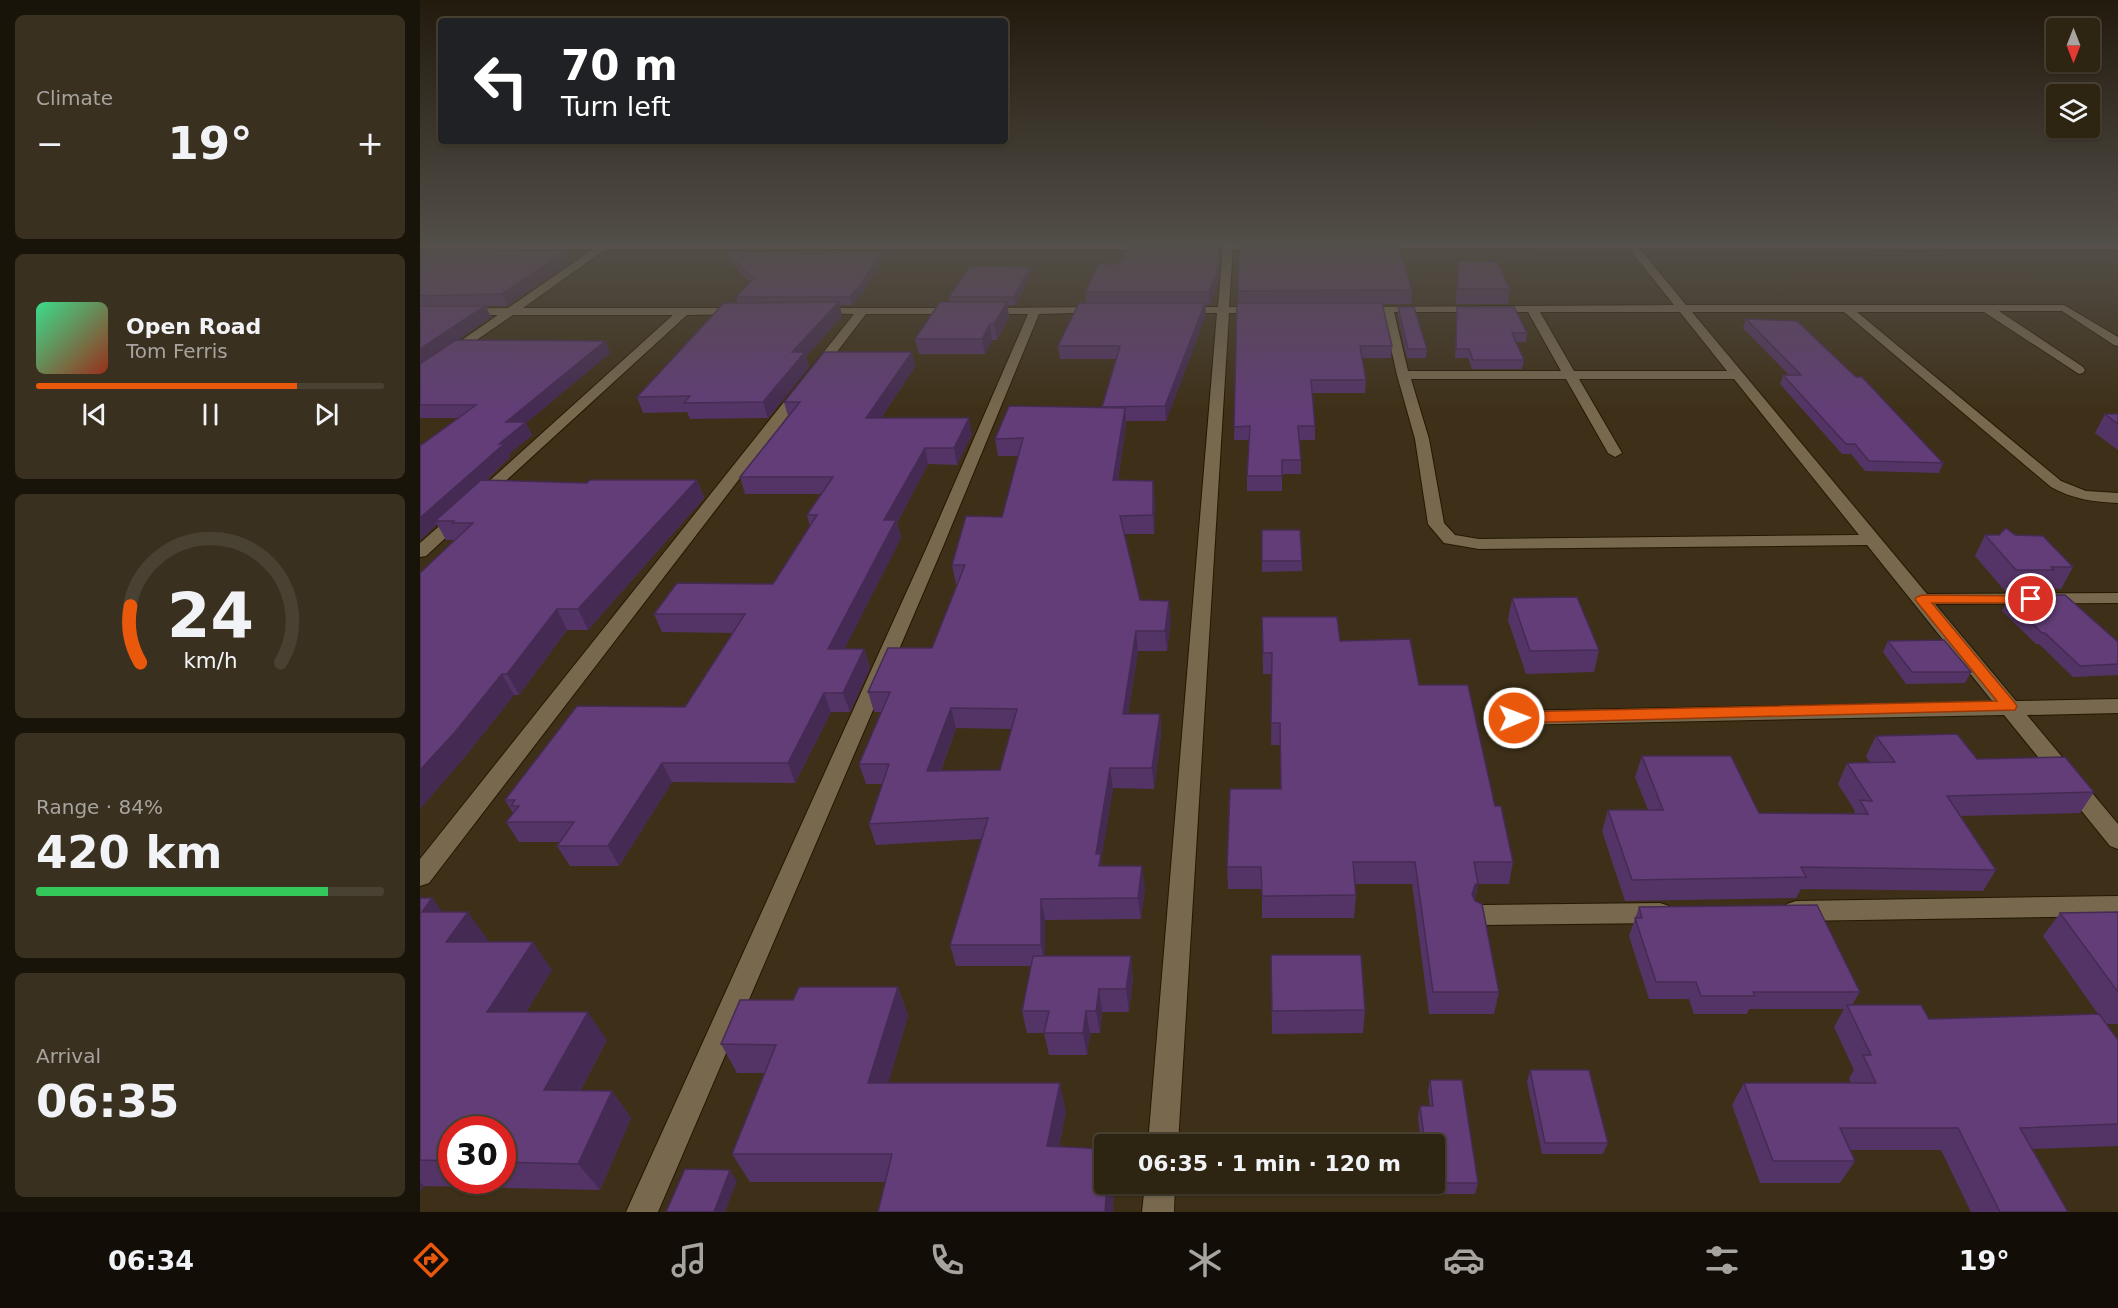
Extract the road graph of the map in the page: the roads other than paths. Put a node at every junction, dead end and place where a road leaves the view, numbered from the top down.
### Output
1 (533, 298) edge
2 (1225, 298) edge
3 (1675, 298) edge
4 (1846, 308) junction
5 (1986, 308) junction
6 (1388, 309) junction
7 (1532, 309) junction
8 (1684, 309) junction
9 (1035, 310) junction
10 (1106, 310) edge
11 (1165, 310) edge
12 (1224, 310) junction
13 (1271, 310) edge
14 (1353, 310) edge
15 (684, 311) junction
16 (756, 311) edge
17 (803, 311) edge
18 (863, 311) junction
19 (420, 312) edge
20 (512, 312) junction
21 (2118, 342) edge
22 (2079, 370) dead end
23 (420, 375) edge
24 (1403, 375) junction
25 (1569, 375) junction
26 (1738, 375) junction
27 (1616, 453) dead end
28 (2118, 498) edge
29 (1873, 540) junction
30 (420, 552) edge
31 (2118, 598) edge
32 (1922, 599) junction
33 (2009, 706) junction
34 (2118, 706) edge
35 (1514, 718) dead end
36 (2118, 840) edge
37 (420, 876) edge
38 (2118, 906) edge
39 (1776, 911) edge
40 (1682, 912) edge
41 (1482, 915) edge
42 (1164, 1134) edge
43 (1159, 1194) edge
44 (642, 1212) edge
45 (1158, 1212) edge

1 - 20 street
2 - 12 street
3 - 8 street
4 - 5 street
4 - 8 street
4 - 28 street
5 - 21 street
5 - 22 street
6 - 7 street
6 - 14 street
6 - 24 street
7 - 8 street
7 - 25 street
8 - 26 street
9 - 10 street
9 - 18 street
9 - 44 street
11 - 12 street
12 - 13 street
12 - 42 street
15 - 16 street
15 - 20 street
15 - 30 street
17 - 18 street
18 - 37 street
19 - 20 street
20 - 23 street
24 - 25 street
24 - 29 street
25 - 26 street
25 - 27 street
26 - 29 street
29 - 32 street
31 - 32 street
32 - 33 street
33 - 34 street
33 - 35 street
33 - 36 street
38 - 39 street
40 - 41 street
43 - 45 street

